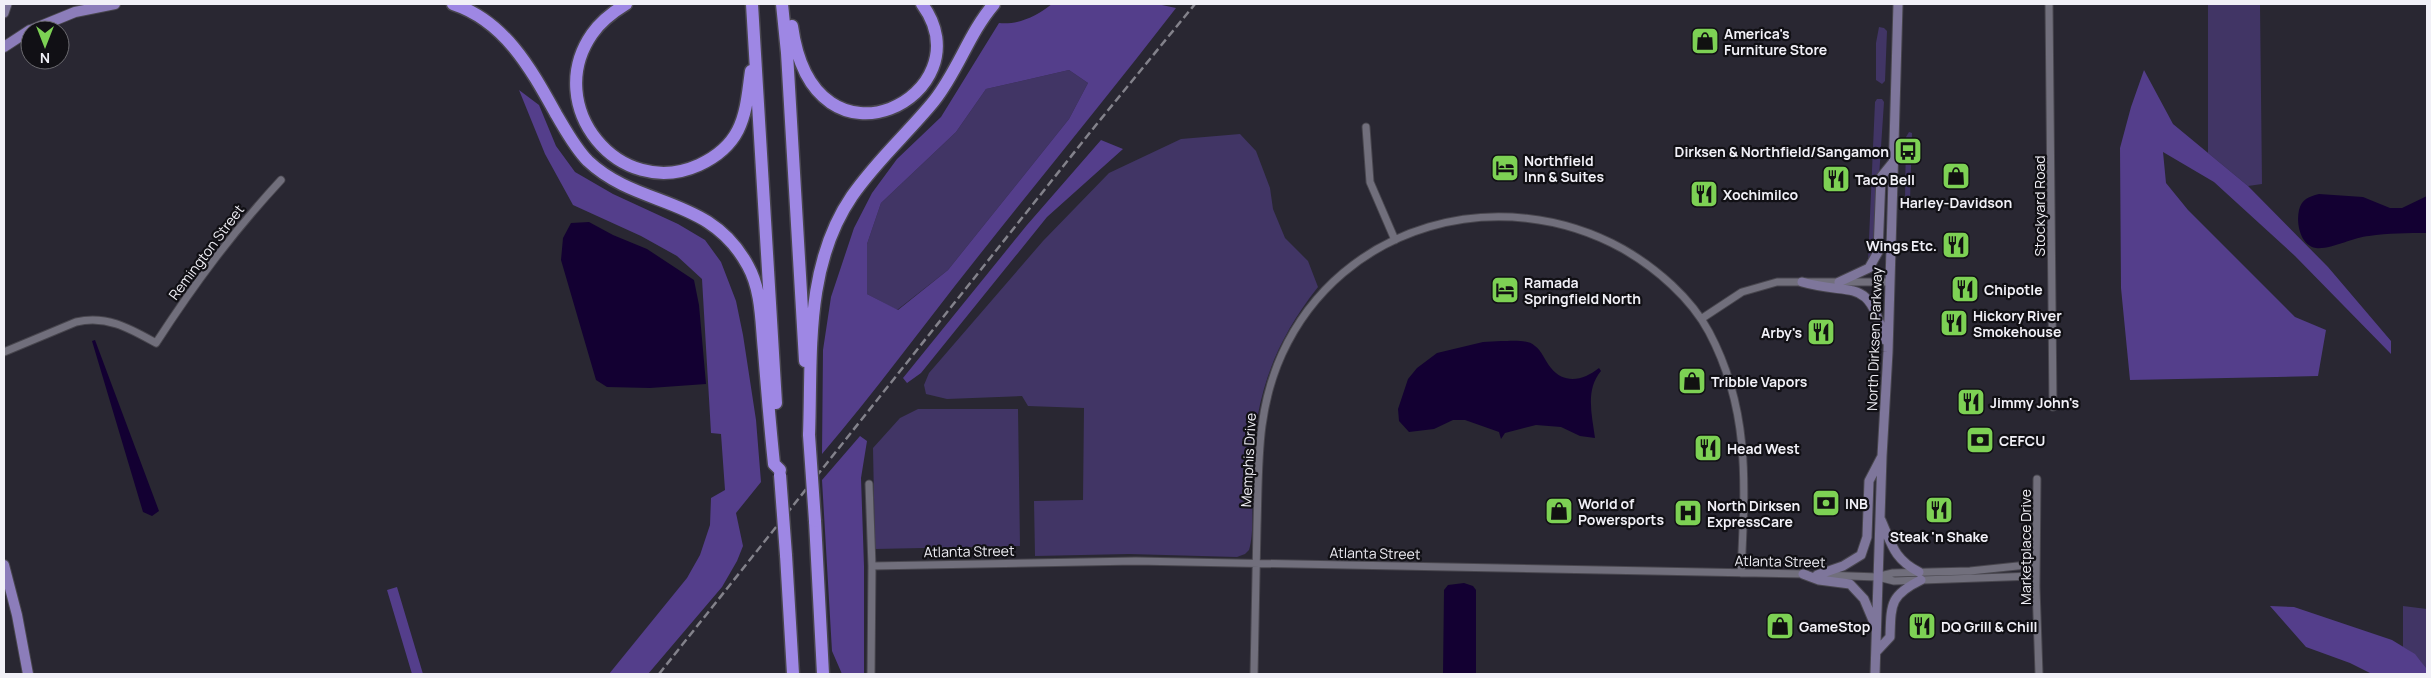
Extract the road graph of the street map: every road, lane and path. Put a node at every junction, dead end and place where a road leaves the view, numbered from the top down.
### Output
1 (7, 4) edge
2 (114, 4) edge
3 (453, 4) edge
4 (626, 4) edge
5 (752, 4) edge
6 (782, 4) edge
7 (786, 4) edge
8 (922, 4) edge
9 (994, 4) edge
10 (1898, 4) edge
11 (2049, 4) edge
12 (4, 13) edge
13 (55, 20) edge
14 (20, 37) edge
15 (4, 47) edge
16 (756, 49) junction
17 (1366, 127) dead end
18 (1894, 160) junction
19 (281, 180) dead end
20 (1395, 240) junction
21 (1802, 282) junction
22 (1840, 282) junction
23 (1890, 282) junction
24 (1700, 319) junction
25 (4, 352) edge
26 (1888, 352) junction
27 (2053, 407) dead end
28 (810, 435) junction
29 (1882, 456) junction
30 (780, 472) junction
31 (2037, 479) dead end
32 (869, 484) dead end
33 (1880, 518) junction
34 (1256, 563) junction
35 (2036, 564) junction
36 (4, 565) edge
37 (872, 566) junction
38 (1741, 573) junction
39 (1803, 574) junction
40 (1817, 575) junction
41 (1920, 576) junction
42 (2036, 576) junction
43 (1878, 577) junction
44 (1877, 629) junction
45 (1876, 652) junction
46 (28, 674) edge
47 (793, 674) edge
48 (823, 674) edge
49 (871, 674) edge
50 (1254, 674) edge
51 (1875, 674) edge
52 (2039, 674) edge

1 - 12 street
2 - 13 main road
3 - 30 highway
4 - 16 highway
5 - 16 highway
6 - 28 highway
7 - 8 highway
9 - 28 highway
10 - 18 street, North Dirksen Parkway
11 - 27 street, Stockyard Road
14 - 15 main road
16 - 30 highway
17 - 20 street
18 - 22 street
18 - 23 street, North Dirksen Parkway
19 - 25 street, Remington Street
20 - 24 street, Memphis Drive
20 - 34 street, Memphis Drive
21 - 22 street
21 - 24 street
21 - 26 street
22 - 23 street
23 - 26 street, North Dirksen Parkway
24 - 38 street, Memphis Drive
26 - 29 street, North Dirksen Parkway
28 - 48 highway, bridge
29 - 33 street, North Dirksen Parkway
29 - 40 street
30 - 47 highway, bridge
31 - 35 street, Marketplace Drive
32 - 37 street
33 - 41 street
33 - 43 street, North Dirksen Parkway
34 - 37 street, Atlanta Street
34 - 38 street, Atlanta Street
34 - 50 street, Memphis Drive
35 - 41 street, Atlanta Street
35 - 42 street, Marketplace Drive
36 - 46 main road
37 - 49 street
38 - 39 street, Atlanta Street
39 - 40 street, Atlanta Street
39 - 44 street
40 - 43 street, Atlanta Street
41 - 42 street, Atlanta Street
41 - 43 street, Atlanta Street
41 - 45 street
42 - 52 street, Marketplace Drive
43 - 44 street, North Dirksen Parkway
44 - 45 street, North Dirksen Parkway
45 - 51 street, North Dirksen Parkway

